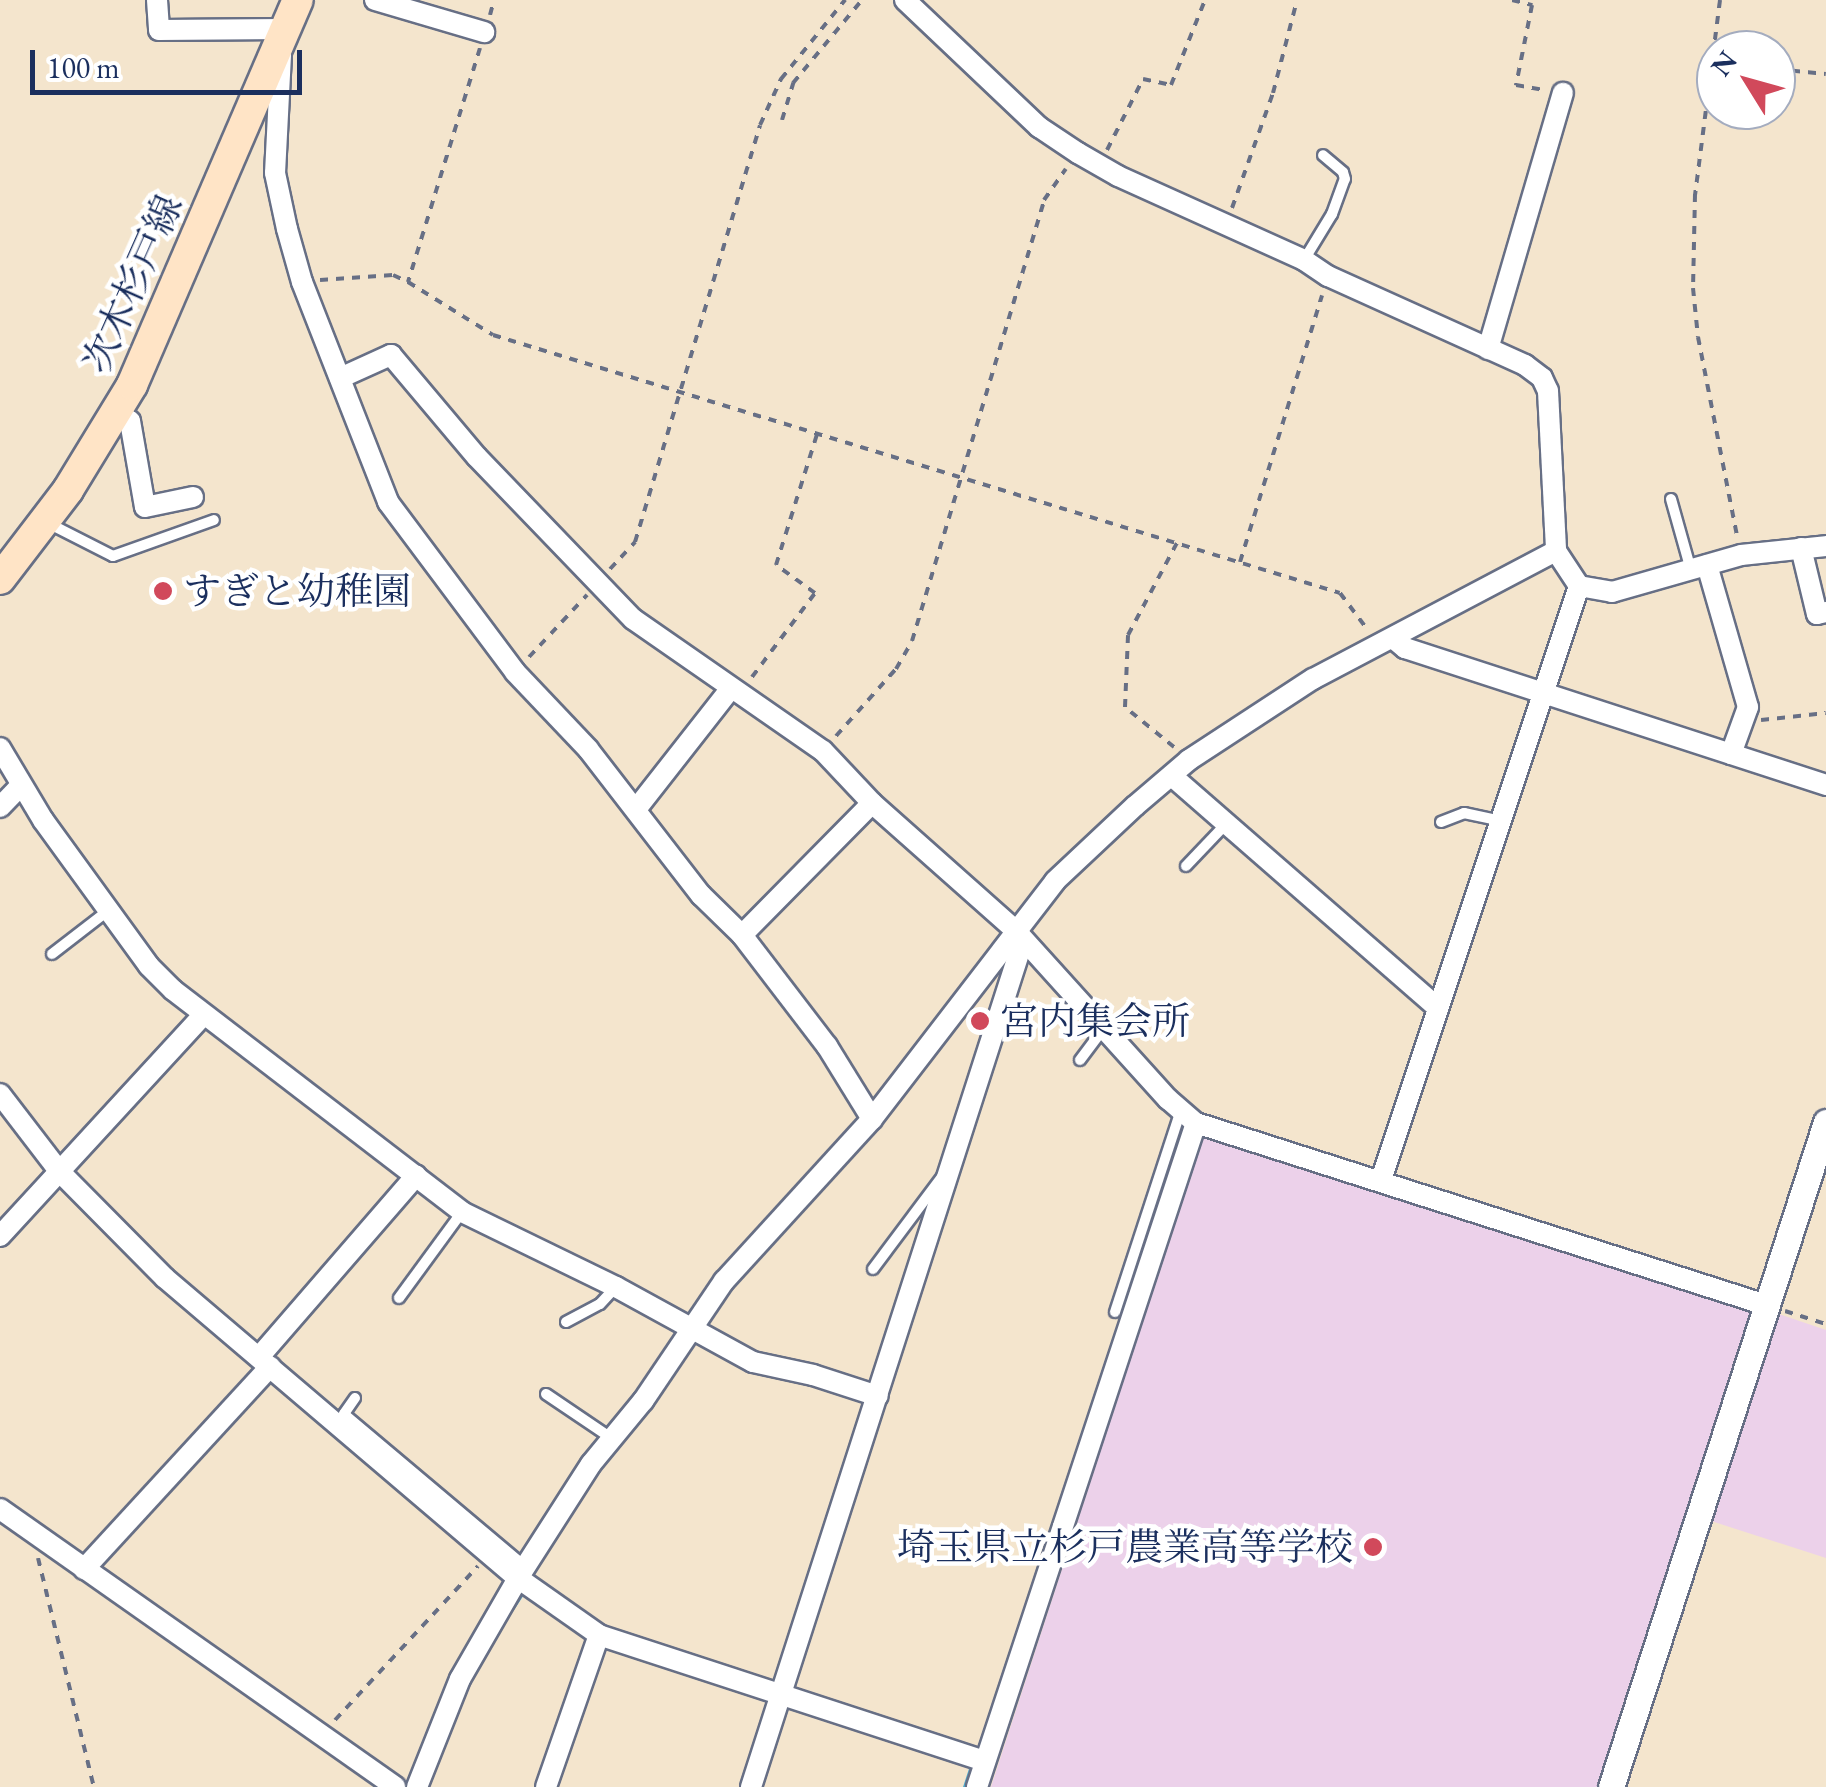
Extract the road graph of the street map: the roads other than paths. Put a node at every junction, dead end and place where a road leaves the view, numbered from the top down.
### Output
1 (156, 0) edge
2 (298, 0) edge
3 (375, 0) edge
4 (905, 0) edge
5 (484, 32) road end
6 (284, 33) junction
7 (1563, 93) road end
8 (1323, 156) dead end
9 (1304, 260) junction
10 (1488, 349) junction
11 (340, 378) junction
12 (118, 413) junction
13 (193, 498) dead end
14 (1671, 499) dead end
15 (214, 520) dead end
16 (46, 522) junction
17 (1826, 546) edge
18 (1801, 548) junction
19 (1556, 551) junction
20 (1699, 567) junction
21 (0, 579) edge
22 (1579, 586) junction
23 (1826, 612) edge
24 (1386, 641) junction
25 (735, 690) junction
26 (1544, 691) junction
27 (0, 748) edge
28 (1732, 754) junction
29 (1172, 776) junction
30 (1826, 785) edge
31 (20, 786) junction
32 (872, 803) junction
33 (0, 807) edge
34 (637, 808) junction
35 (1501, 821) junction
36 (1227, 822) junction
37 (1441, 822) dead end
38 (1186, 866) dead end
39 (109, 910) junction
40 (742, 935) junction
41 (1019, 936) junction
42 (52, 954) dead end
43 (1438, 1008) junction
44 (202, 1016) junction
45 (1103, 1030) junction
46 (1080, 1060) dead end
47 (0, 1094) edge
48 (1189, 1116) junction
49 (872, 1119) junction
50 (1826, 1122) edge
51 (953, 1160) junction
52 (59, 1172) junction
53 (416, 1176) junction
54 (1381, 1180) junction
55 (462, 1212) junction
56 (0, 1236) edge
57 (873, 1270) dead end
58 (616, 1286) junction
59 (399, 1298) dead end
60 (1766, 1305) junction
61 (1115, 1312) dead end
62 (566, 1322) dead end
63 (692, 1326) junction
64 (265, 1362) junction
65 (546, 1394) dead end
66 (878, 1396) junction
67 (355, 1398) dead end
68 (612, 1438) junction
69 (0, 1509) edge
70 (84, 1569) junction
71 (522, 1572) junction
72 (598, 1635) junction
73 (782, 1695) junction
74 (986, 1761) junction
75 (394, 1787) edge
76 (417, 1787) edge
77 (546, 1787) edge
78 (751, 1787) edge
79 (977, 1787) edge
80 (1611, 1787) edge

1 - 6 street
2 - 6 main road, 次木杉戸線
3 - 5 street
4 - 9 street
6 - 11 street
6 - 12 main road, 次木杉戸線
7 - 10 street
8 - 9 lane
9 - 10 street
10 - 19 street
11 - 25 street
11 - 34 street
12 - 13 street
12 - 16 main road, 次木杉戸線
14 - 20 lane
15 - 16 lane
16 - 21 main road, 次木杉戸線
17 - 18 street
18 - 20 street
18 - 23 street
19 - 22 street
19 - 24 street
20 - 22 street
20 - 28 street
22 - 26 street
24 - 26 street
24 - 29 street
25 - 32 street
25 - 34 street
26 - 28 street
26 - 35 street
27 - 31 street
28 - 30 street
29 - 36 street
29 - 41 street
31 - 33 street
31 - 39 street
32 - 40 street
32 - 41 street
34 - 40 street
35 - 37 lane
35 - 43 street
36 - 38 lane
36 - 43 street
39 - 42 lane
39 - 44 street
40 - 49 street
41 - 45 street
41 - 49 street
41 - 51 street
43 - 54 street
44 - 52 street
44 - 53 street
45 - 46 lane
45 - 48 street
47 - 52 street
48 - 54 street
48 - 61 lane
48 - 74 street
49 - 63 street
50 - 60 street
51 - 57 lane
51 - 66 street
52 - 56 street
52 - 64 street
53 - 55 street
53 - 64 street
54 - 60 street
55 - 58 street
55 - 59 lane
58 - 62 lane
58 - 63 street
60 - 80 street
63 - 66 street
63 - 68 street
64 - 70 street
64 - 71 street
65 - 68 lane
66 - 73 street
67 - 71 lane
68 - 71 street
69 - 70 street
70 - 75 street
71 - 72 street
71 - 76 street
72 - 73 street
72 - 77 street
73 - 74 street
73 - 78 street
74 - 79 street

